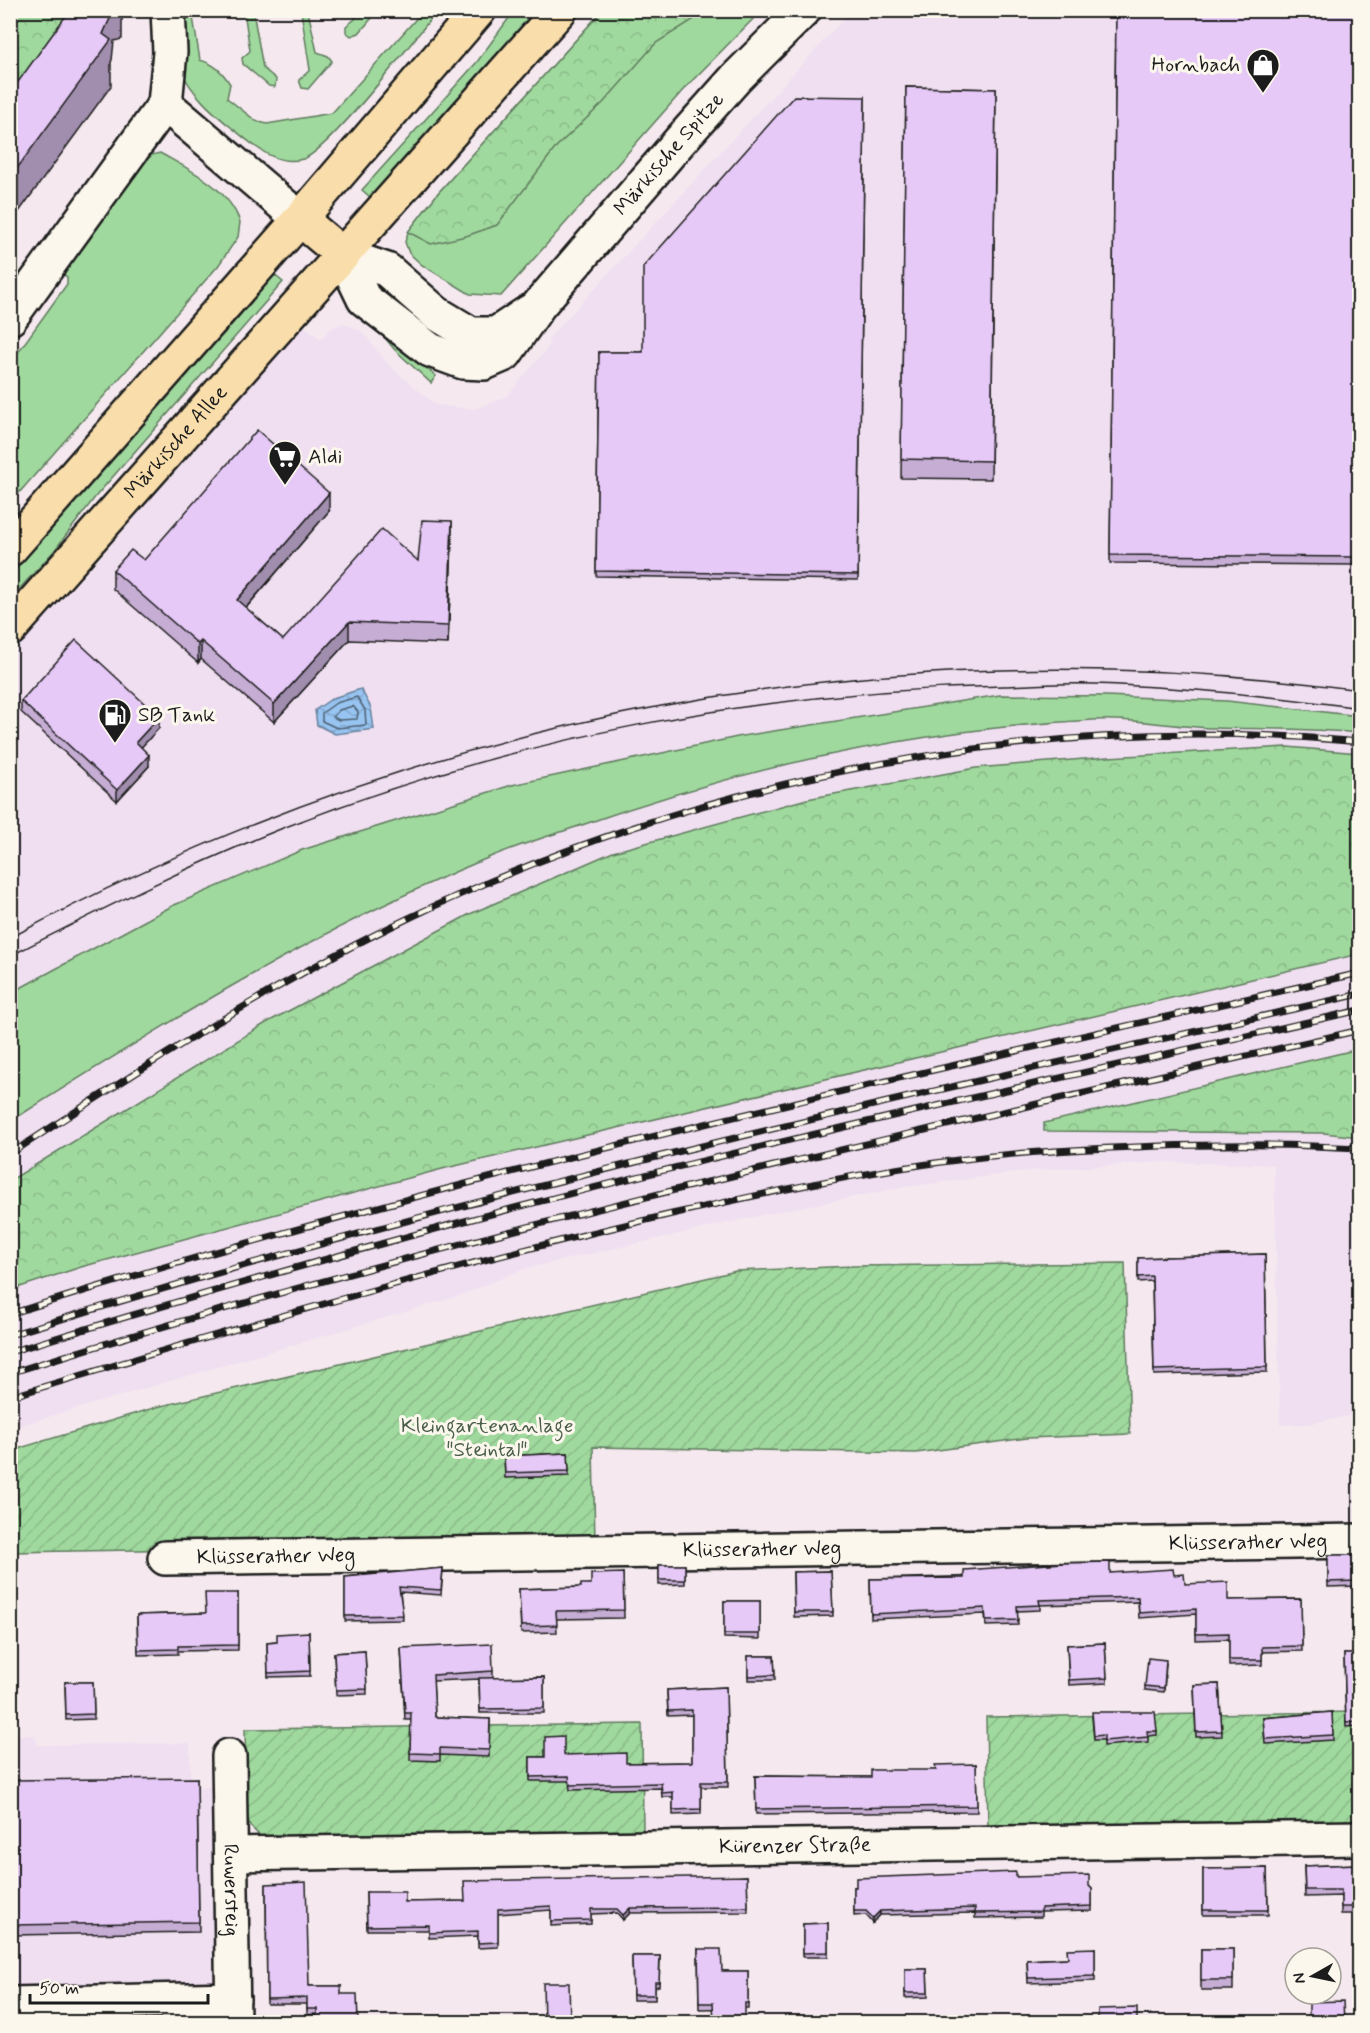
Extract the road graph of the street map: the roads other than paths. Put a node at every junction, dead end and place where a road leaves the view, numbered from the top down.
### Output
1 (168, 10) edge
2 (479, 10) edge
3 (560, 10) edge
4 (804, 10) edge
5 (165, 104) junction
6 (300, 219) junction
7 (343, 255) junction
8 (10, 318) edge
9 (10, 549) edge
10 (10, 630) edge
11 (1359, 1541) edge
12 (165, 1558) dead end
13 (229, 1756) dead end
14 (1359, 1838) edge
15 (231, 1854) junction
16 (10, 2004) edge
17 (233, 2011) edge

1 - 5 street
2 - 6 main road
3 - 7 main road, Märkische Allee
4 - 7 street, Märkische Spitze
5 - 6 street
5 - 8 street
6 - 7 main road
6 - 9 main road
7 - 10 main road, Märkische Allee
11 - 12 street, Klüsserather Weg
13 - 15 street, Ruwersteig
14 - 15 street, Kürenzer Straße
15 - 17 street, Ruwersteig
16 - 17 street

